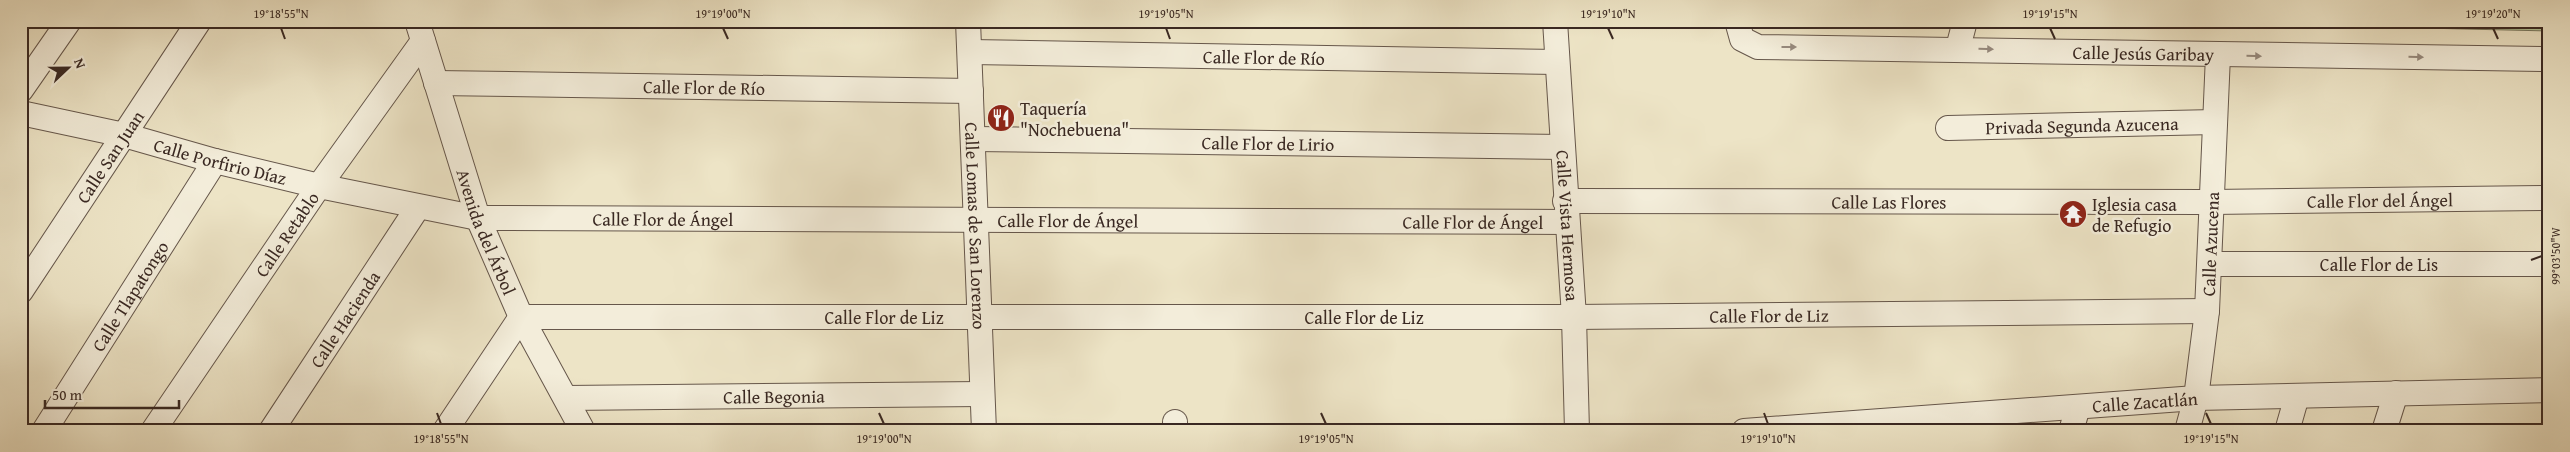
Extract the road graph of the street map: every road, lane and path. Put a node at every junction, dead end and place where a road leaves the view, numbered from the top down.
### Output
1 (69, 21) edge
2 (199, 21) edge
3 (968, 21) edge
4 (1554, 21) edge
5 (1965, 21) edge
6 (1739, 30) edge
7 (420, 31) edge
8 (1958, 48) junction
9 (970, 52) junction
10 (2218, 55) junction
11 (2549, 58) edge
12 (1557, 62) junction
13 (436, 83) junction
14 (21, 90) edge
15 (971, 91) junction
16 (21, 113) edge
17 (2215, 122) junction
18 (1948, 128) dead end
19 (124, 135) junction
20 (974, 139) junction
21 (1562, 147) junction
22 (216, 161) junction
23 (319, 186) junction
24 (2549, 198) edge
25 (2212, 202) junction
26 (418, 207) junction
27 (1566, 211) junction
28 (478, 218) junction
29 (975, 220) junction
30 (2210, 264) junction
31 (2549, 264) edge
32 (21, 291) edge
33 (2207, 310) junction
34 (979, 316) junction
35 (521, 317) junction
36 (1574, 317) junction
37 (2549, 390) edge
38 (2396, 392) junction
39 (982, 394) junction
40 (2297, 396) junction
41 (566, 398) junction
42 (2196, 398) junction
43 (2078, 407) junction
44 (1948, 423) edge
45 (1799, 428) edge
46 (44, 431) edge
47 (153, 431) edge
48 (271, 431) edge
49 (445, 431) edge
50 (583, 431) edge
51 (984, 431) edge
52 (1577, 431) edge
53 (1744, 431) edge
54 (2071, 431) edge
55 (2187, 431) edge
56 (2286, 431) edge
57 (2384, 431) edge

1 - 14 street
2 - 19 street, Calle San Juan
3 - 9 street, Calle Lomas de San Lorenzo
4 - 12 street, Calle Vista Hermosa
5 - 8 street
6 -> 8 street, Calle Jesús Garibay
7 - 13 street, Avenida del Árbol
7 - 23 street, Calle Retablo
8 -> 10 street, Calle Jesús Garibay
9 - 12 street, Calle Flor de Río
9 - 15 street, Calle Lomas de San Lorenzo
10 -> 11 street, Calle Jesús Garibay
10 - 17 street, Calle Azucena
12 - 21 street, Calle Vista Hermosa
13 - 15 street, Calle Flor de Río
13 - 28 street, Avenida del Árbol
15 - 20 street, Calle Lomas de San Lorenzo
16 - 19 street, Calle Porfirio Díaz
17 - 18 street, Privada Segunda Azucena
17 - 25 street, Calle Azucena
19 - 22 street, Calle Porfirio Díaz
19 - 32 street, Calle San Juan
20 - 21 street, Calle Flor de Lirio
20 - 29 street, Calle Lomas de San Lorenzo
21 - 27 street, Calle Vista Hermosa
22 - 23 street, Calle Porfirio Díaz
22 - 46 street, Calle Tlapatongo
23 - 26 street, Calle Porfirio Díaz
23 - 47 street, Calle Retablo
24 - 25 street, Calle Flor del Ángel
25 - 27 street, Calle Las Flores
25 - 30 street, Calle Azucena
26 - 28 street, Calle Porfirio Díaz
26 - 48 street, Calle Hacienda
27 - 29 street, Calle Flor de Ángel
27 - 36 street, Calle Vista Hermosa
28 - 29 street, Calle Flor de Ángel
28 - 35 street, Avenida del Árbol
29 - 34 street, Calle Lomas de San Lorenzo
30 - 31 street, Calle Flor de Lis
30 - 33 street, Calle Azucena
33 - 36 street, Calle Flor de Liz
33 - 42 street, Calle Azucena
34 - 35 street, Calle Flor de Liz
34 - 36 street, Calle Flor de Liz
34 - 39 street, Calle Lomas de San Lorenzo
35 - 41 street, Avenida del Árbol
35 - 49 street
36 - 52 street, Calle Vista Hermosa
37 - 38 street, Calle Zacatlán
38 - 40 street, Calle Zacatlán
38 - 57 street
39 - 41 street, Calle Begonia
39 - 51 street, Calle Lomas de San Lorenzo
40 - 42 street, Calle Zacatlán
40 - 56 street
41 - 50 street, Avenida del Árbol
42 - 43 street, Calle Zacatlán
42 - 55 street, Calle Azucena
43 - 44 street, Calle Zacatlán
43 - 54 street
44 - 45 street, Calle Zacatlán
45 - 53 street, Calle Zacatlán

